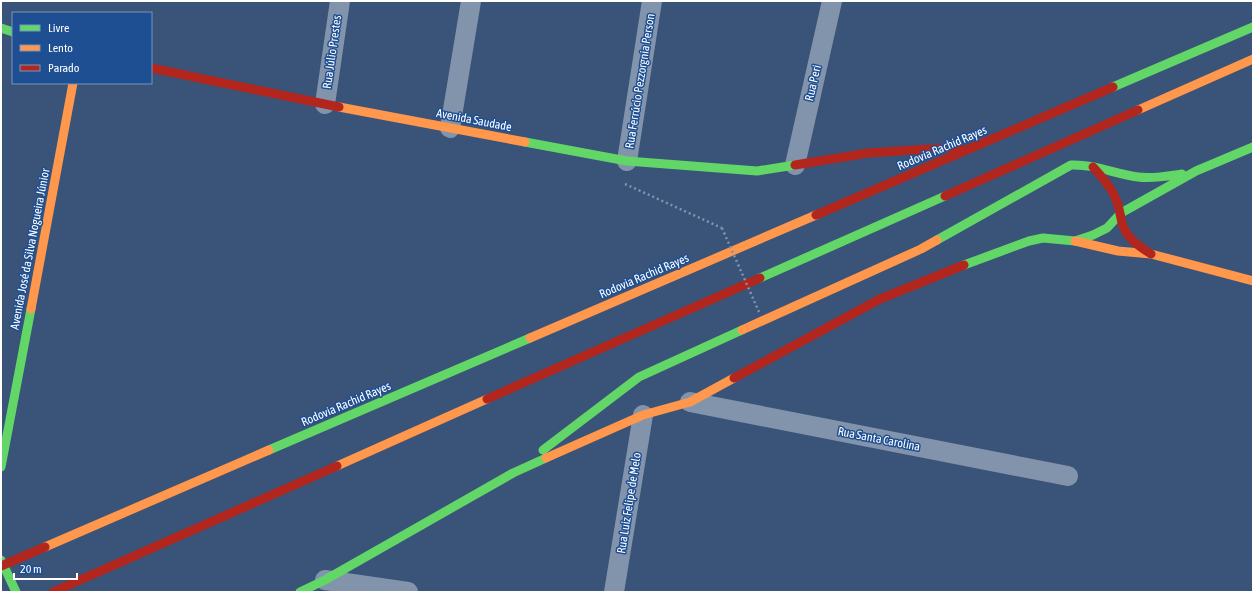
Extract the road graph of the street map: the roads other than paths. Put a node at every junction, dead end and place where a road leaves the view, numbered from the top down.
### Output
1 (340, 1) edge
2 (471, 1) edge
3 (652, 1) edge
4 (832, 1) edge
5 (1253, 27) edge
6 (1, 28) edge
7 (12, 32) edge
8 (1253, 59) edge
9 (152, 68) edge
10 (1245, 72) dead end
11 (1214, 76) junction
12 (73, 84) edge
13 (325, 104) junction
14 (450, 128) junction
15 (978, 146) junction
16 (1253, 147) edge
17 (627, 161) junction
18 (795, 164) junction
19 (1093, 167) junction
20 (1196, 171) junction
21 (1121, 213) junction
22 (1075, 241) junction
23 (1151, 254) junction
24 (930, 266) dead end
25 (935, 276) junction
26 (1253, 281) edge
27 (690, 402) junction
28 (643, 414) junction
29 (1, 467) edge
30 (513, 473) junction
31 (1068, 476) dead end
32 (1, 560) edge
33 (1, 566) edge
34 (325, 580) junction
35 (56, 590) edge
36 (16, 592) edge
37 (300, 592) edge
38 (408, 592) edge
39 (614, 592) edge

1 - 13 street, Rua Júlio Prestes
2 - 14 street
3 - 17 street, Rua Ferrúcio Pezzorgnia Person
4 - 18 street, Rua Peri
5 - 15 main road, Rodovia Rachid Rayes
6 - 7 main road
8 - 11 main road
9 - 13 main road, Avenida Saudade
10 - 11 main road
11 - 35 main road
12 - 29 main road, Avenida José da Silva Nogueira Júnior
13 - 14 main road, Avenida Saudade
14 - 17 main road, Avenida Saudade
15 - 18 main road, Avenida Saudade
15 - 33 main road, Rodovia Rachid Rayes, bridge
16 - 20 main road
17 - 18 main road, Avenida Saudade
19 - 20 main road
19 - 21 main road
19 - 30 main road
20 - 21 main road
21 - 22 main road
21 - 23 main road
22 - 23 main road
22 - 25 main road
23 - 26 main road
24 - 25 main road
25 - 27 main road
27 - 28 main road
27 - 31 street, Rua Santa Carolina
28 - 30 main road
28 - 39 street, Rua Luiz Felipe de Melo
30 - 34 main road
32 - 36 main road
34 - 37 main road
34 - 38 street

